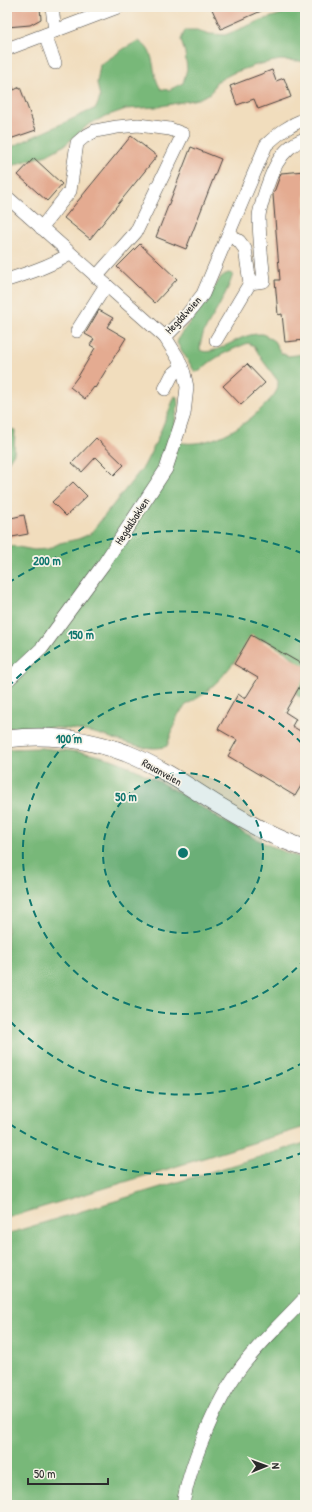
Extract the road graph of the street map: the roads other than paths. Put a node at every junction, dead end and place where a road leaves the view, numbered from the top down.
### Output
1 (52, 7) edge
2 (118, 7) edge
3 (50, 33) junction
4 (7, 49) edge
5 (55, 63) dead end
6 (305, 119) edge
7 (305, 139) edge
8 (7, 197) edge
9 (41, 228) junction
10 (229, 235) junction
11 (70, 254) junction
12 (7, 280) edge
13 (101, 281) junction
14 (250, 283) junction
15 (77, 331) dead end
16 (165, 337) junction
17 (216, 340) dead end
18 (182, 368) junction
19 (165, 389) dead end
20 (7, 681) edge
21 (7, 739) edge
22 (305, 848) edge
23 (305, 1298) edge
24 (183, 1505) edge

1 - 3 street
2 - 3 street
3 - 4 street
3 - 5 street
6 - 10 street, Hegdalveien
7 - 14 street
8 - 9 street, Hegdalveien
9 - 11 street, Hegdalveien
9 - 13 street
10 - 14 street
10 - 16 street, Hegdalveien
11 - 12 street
11 - 13 street, Hegdalveien
13 - 15 street
13 - 16 street, Hegdalveien
14 - 17 street
16 - 18 street, Hegdalbakken
18 - 19 street
18 - 20 street, Hegdalbakken
21 - 22 main road, Rauanveien
23 - 24 street

